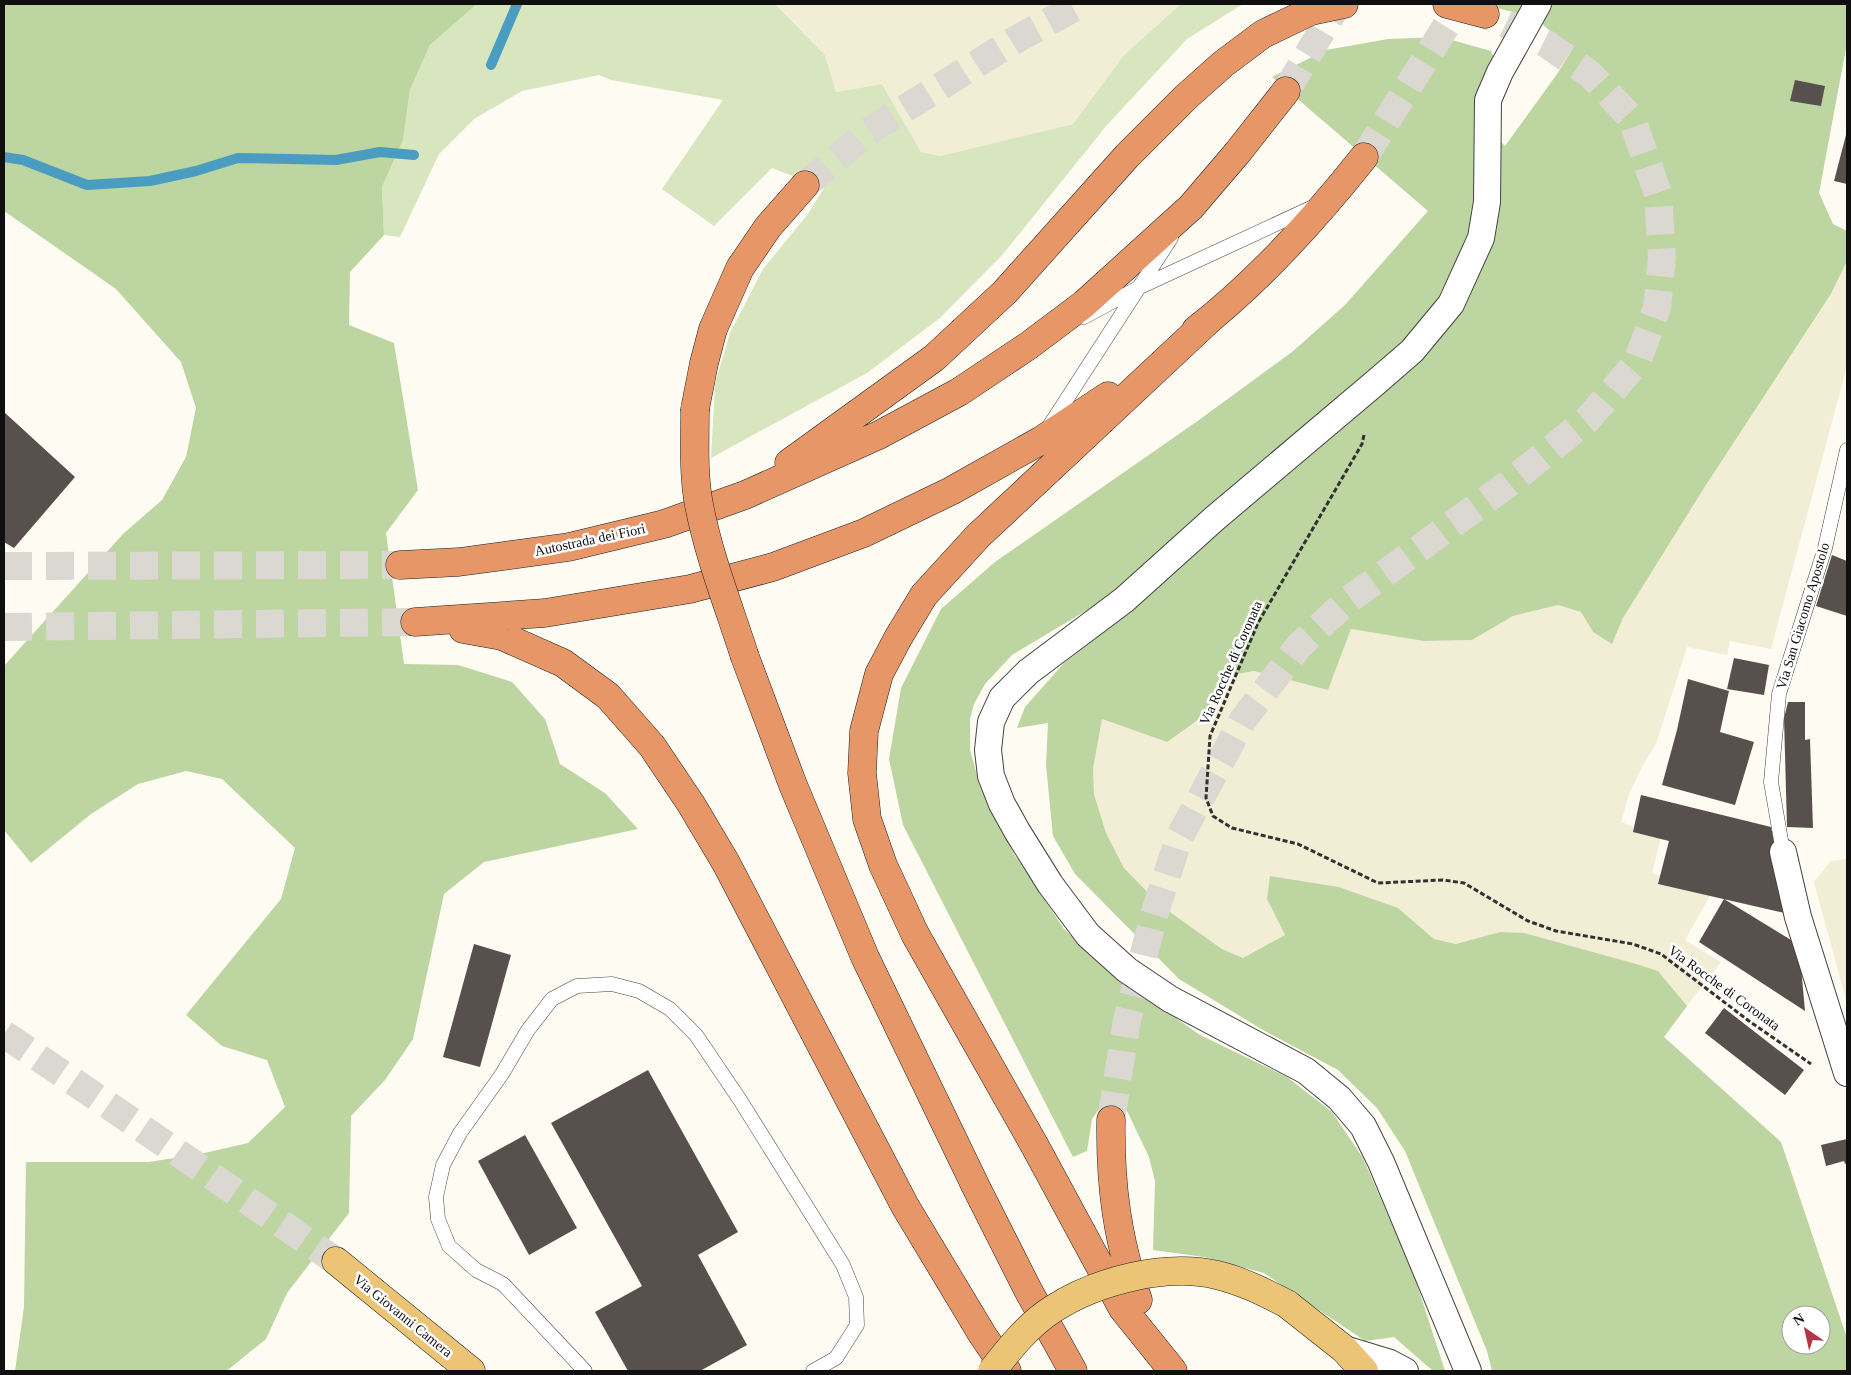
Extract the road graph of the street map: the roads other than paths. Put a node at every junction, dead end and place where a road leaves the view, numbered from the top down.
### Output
1 (1344, 4) edge
2 (1447, 4) edge
3 (1538, 4) edge
4 (1485, 14) tunnel mouth
5 (1286, 91) tunnel mouth
6 (1364, 156) tunnel mouth
7 (805, 185) tunnel mouth
8 (1331, 198) junction
9 (1191, 206) junction
10 (1138, 288) junction
11 (1211, 318) junction
12 (1028, 346) junction
13 (1040, 441) junction
14 (1847, 450) edge
15 (745, 494) junction
16 (400, 565) tunnel mouth
17 (1783, 852) joint
18 (1846, 1071) edge
19 (1111, 1120) tunnel mouth
20 (336, 1261) tunnel mouth
21 (1344, 1349) junction
22 (1165, 1362) edge
23 (471, 1371) edge
24 (585, 1371) edge
25 (813, 1371) edge
26 (992, 1371) edge
27 (1007, 1371) edge
28 (1072, 1371) edge
29 (1364, 1371) edge
30 (1405, 1371) edge
31 (1468, 1371) edge

1 - 15 highway
2 - 4 highway
3 - 31 street
5 - 9 highway
6 - 8 highway
7 - 28 highway, bridge
8 - 10 lane
8 - 11 highway
9 - 10 lane
9 - 12 highway
10 - 12 lane
10 - 13 lane
11 - 13 highway
11 - 22 highway
12 - 15 highway
13 - 27 highway
14 - 17 lane, Via San Giacomo Apostolo
15 - 16 highway, Autostrada dei Fiori
17 - 18 street, Via San Giacomo Apostolo
19 - 22 highway
20 - 23 main road, Via Giovanni Camera
21 - 26 main road, bridge
21 - 29 main road
21 - 30 street
24 - 25 lane

